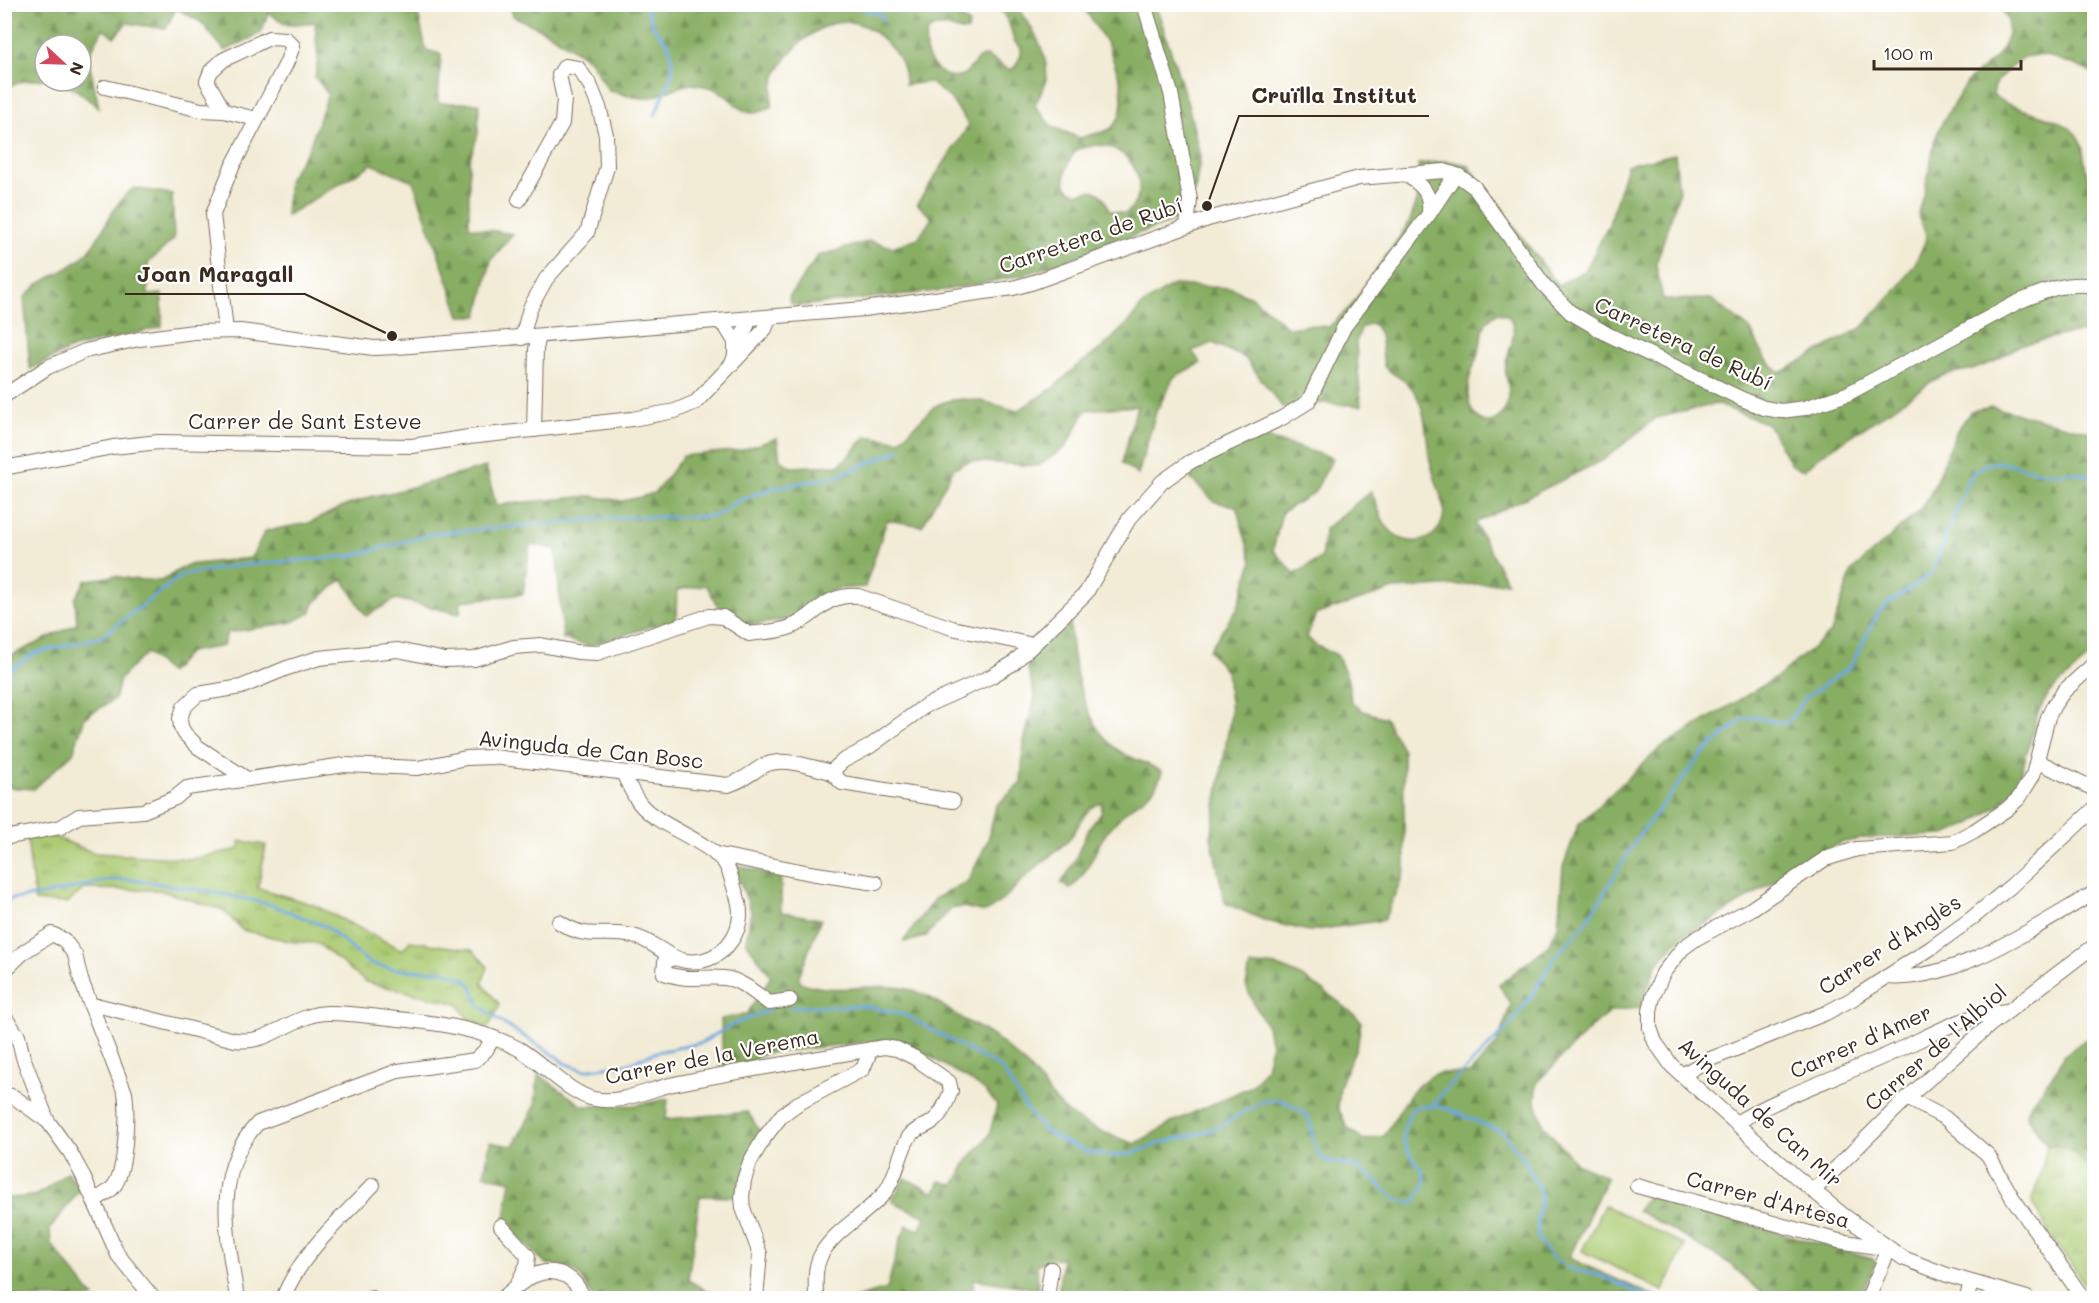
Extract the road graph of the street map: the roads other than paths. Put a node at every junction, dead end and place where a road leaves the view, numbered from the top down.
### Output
1 (1144, 4) edge
2 (105, 87) dead end
3 (224, 111) junction
4 (256, 119) junction
5 (1405, 174) junction
6 (1438, 183) junction
7 (519, 200) dead end
8 (1190, 200) junction
9 (1208, 219) junction
10 (1187, 226) junction
11 (2094, 286) edge
12 (759, 318) junction
13 (718, 321) junction
14 (226, 331) junction
15 (539, 336) junction
16 (522, 338) junction
17 (735, 348) junction
18 (732, 364) junction
19 (4, 396) edge
20 (534, 430) junction
21 (4, 468) edge
22 (1033, 645) junction
23 (2094, 664) edge
24 (2037, 761) junction
25 (831, 772) junction
26 (622, 773) junction
27 (247, 779) junction
28 (2094, 789) edge
29 (953, 801) dead end
30 (2094, 809) edge
31 (4, 838) edge
32 (713, 854) junction
33 (876, 883) dead end
34 (2094, 893) edge
35 (559, 922) dead end
36 (2094, 946) edge
37 (675, 958) junction
38 (4, 971) edge
39 (1886, 977) junction
40 (790, 1000) dead end
41 (91, 1006) junction
42 (2007, 1011) junction
43 (4, 1016) edge
44 (493, 1038) junction
45 (871, 1049) junction
46 (1682, 1075) junction
47 (4, 1094) edge
48 (1907, 1098) junction
49 (47, 1120) junction
50 (1736, 1123) junction
51 (373, 1185) dead end
52 (1637, 1186) dead end
53 (1814, 1191) junction
54 (95, 1200) junction
55 (501, 1226) dead end
56 (1889, 1249) junction
57 (1051, 1269) dead end
58 (1971, 1282) junction
59 (517, 1285) junction
60 (153, 1299) edge
61 (237, 1299) edge
62 (283, 1299) edge
63 (502, 1299) edge
64 (583, 1299) edge
65 (756, 1299) edge
66 (816, 1299) edge
67 (1047, 1299) edge
68 (1868, 1299) edge
69 (1967, 1299) edge
70 (2027, 1299) edge
71 (2083, 1299) edge

1 - 8 street
2 - 3 street
3 - 4 street
3 - 4 street
4 - 14 street
5 - 6 street, Carretera de Rubí
5 - 6 street
5 - 9 street, Carretera de Rubí
6 - 11 street, Carretera de Rubí
6 - 22 street
7 - 16 street
8 - 9 street
8 - 10 street
9 - 10 street, Carretera de Rubí
10 - 12 street, Carretera de Rubí
12 - 13 street, Carretera de Rubí
12 - 17 street
12 - 18 street, Carrer de Sant Esteve
13 - 15 street, Carretera de Rubí
13 - 17 street
14 - 16 street, Carretera de Rubí
14 - 19 street, Carretera de Rubí
15 - 16 street, Carretera de Rubí
15 - 20 street
17 - 18 street
18 - 20 street, Carrer de Sant Esteve
20 - 21 street, Carrer de Sant Esteve
22 - 25 street
22 - 27 street
23 - 24 street, Avinguda de Can Mir
24 - 28 street
24 - 46 street, Avinguda de Can Mir
25 - 26 street, Avinguda de Can Bosc
25 - 29 street, Avinguda de Can Bosc
26 - 27 street, Avinguda de Can Bosc
26 - 32 street
27 - 31 street, Avinguda de Can Bosc
30 - 39 street, Carrer d'Anglès
32 - 33 street
32 - 37 street
34 - 39 street
35 - 37 street
36 - 42 street, Carrer de l'Albiol
37 - 40 street
38 - 41 street
39 - 46 street, Carrer d'Anglès
41 - 44 street, Carrer de la Verema
41 - 54 street
42 - 48 street, Carrer de l'Albiol
42 - 50 street, Carrer d'Amer
43 - 49 street
44 - 45 street, Carrer de la Verema
44 - 61 street
45 - 65 street
45 - 66 street, Carrer de la Verema
46 - 50 street, Avinguda de Can Mir
47 - 49 street
48 - 53 street, Carrer de l'Albiol
48 - 71 street
49 - 54 street
50 - 53 street, Avinguda de Can Mir
51 - 62 street
52 - 56 street, Carrer d'Artesa
53 - 56 street, Avinguda de Can Mir
54 - 60 street
55 - 59 street
56 - 58 street, Avinguda de Can Mir
56 - 68 street
57 - 67 street
58 - 69 street
58 - 70 street, Avinguda de Can Mir
59 - 63 street
59 - 64 street

